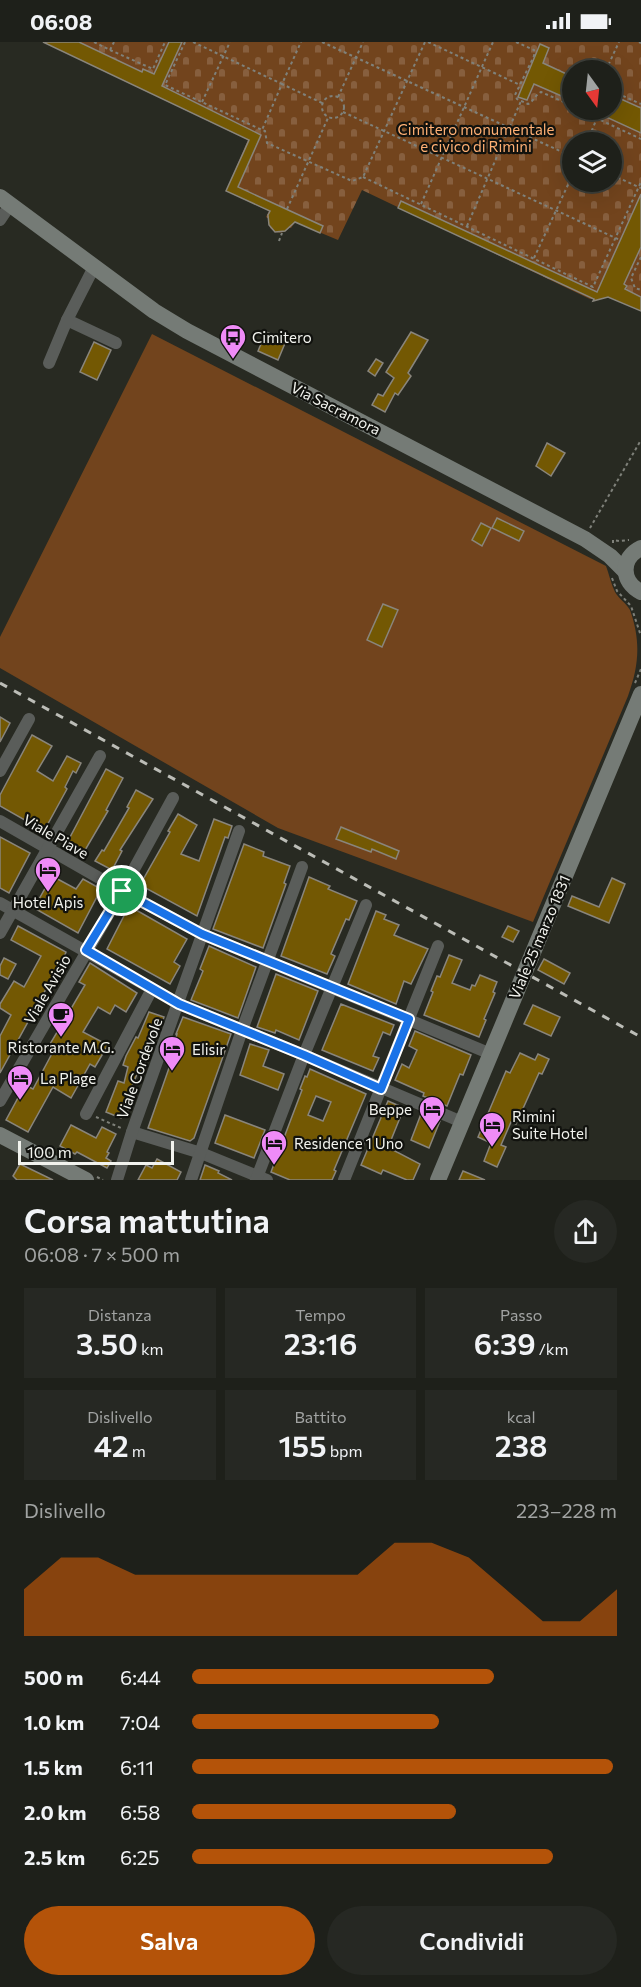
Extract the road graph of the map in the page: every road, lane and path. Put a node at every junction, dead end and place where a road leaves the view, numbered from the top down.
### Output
1 (94, 42) edge
2 (114, 42) edge
3 (165, 42) edge
4 (185, 42) edge
5 (193, 42) edge
6 (230, 42) edge
7 (301, 42) edge
8 (322, 42) edge
9 (363, 42) edge
10 (426, 42) edge
11 (493, 42) edge
12 (516, 42) edge
13 (619, 42) edge
14 (110, 50) junction
15 (223, 56) junction
16 (356, 58) junction
17 (611, 60) edge
18 (482, 67) junction
19 (407, 81) junction
20 (282, 84) junction
21 (520, 85) junction
22 (622, 95) edge
23 (338, 97) junction
24 (521, 101) junction
25 (562, 101) edge
26 (202, 102) junction
27 (322, 103) junction
28 (641, 104) edge
29 (464, 107) junction
30 (343, 112) junction
31 (328, 118) junction
32 (601, 120) edge
33 (510, 127) junction
34 (262, 130) junction
35 (384, 131) junction
36 (641, 139) edge
37 (562, 152) edge
38 (441, 157) junction
39 (308, 161) junction
40 (363, 177) junction
41 (488, 179) junction
42 (622, 180) edge
43 (641, 182) edge
44 (640, 188) edge
45 (565, 192) edge
46 (5, 201) edge
47 (421, 204) junction
48 (287, 209) dead end
49 (556, 211) junction
50 (0, 220) edge
51 (467, 226) junction
52 (282, 233) dead end
53 (615, 238) junction
54 (620, 240) dead end
55 (279, 241) dead end
56 (641, 257) edge
57 (534, 259) junction
58 (94, 267) junction
59 (641, 290) edge
60 (67, 320) junction
61 (116, 343) dead end
62 (50, 363) dead end
63 (641, 440) edge
64 (585, 539) junction
65 (612, 544) dead end
66 (638, 545) edge
67 (618, 571) junction
68 (640, 594) edge
69 (641, 636) edge
70 (641, 694) edge
71 (29, 719) dead end
72 (100, 756) dead end
73 (0, 771) edge
74 (172, 798) dead end
75 (0, 821) edge
76 (239, 831) dead end
77 (48, 847) junction
78 (302, 867) dead end
79 (122, 891) junction
80 (0, 903) edge
81 (366, 906) dead end
82 (14, 909) junction
83 (0, 933) edge
84 (202, 934) junction
85 (438, 946) dead end
86 (86, 950) junction
87 (268, 960) junction
88 (333, 987) junction
89 (152, 988) junction
90 (179, 1004) junction
91 (409, 1019) junction
92 (242, 1030) junction
93 (491, 1054) junction
94 (304, 1055) junction
95 (381, 1089) junction
96 (0, 1101) edge
97 (86, 1113) joint
98 (462, 1122) junction
99 (132, 1132) junction
100 (0, 1135) edge
101 (201, 1153) junction
102 (260, 1179) edge
103 (86, 1180) edge
104 (117, 1180) edge
105 (191, 1180) edge
106 (344, 1180) edge
107 (438, 1180) edge

1 - 14 path
2 - 14 path
3 - 14 path
4 - 26 path
5 - 15 path
6 - 15 path
7 - 20 path
8 - 16 path
9 - 16 path
10 - 18 path
10 - 19 path
11 - 18 path
12 - 21 path
13 - 17 path
15 - 20 path
15 - 26 path
16 - 19 path
16 - 23 path
18 - 21 path
18 - 29 path
19 - 29 path
19 - 35 path
20 - 27 path
20 - 34 path
21 - 24 path
22 - 28 path
23 - 27 path
23 - 30 path
24 - 25 path
24 - 33 path
26 - 34 path
27 - 31 path
29 - 33 path
29 - 38 path
30 - 31 path
30 - 35 path
31 - 39 path
32 - 36 path
33 - 37 path
33 - 41 path
34 - 39 path
35 - 38 path
35 - 40 path
38 - 41 path
38 - 47 path
39 - 40 path
39 - 48 path
40 - 47 path
41 - 49 path
41 - 51 path
42 - 44 path
43 - 44 path
44 - 53 path
45 - 49 path
46 - 50 street
46 - 58 street, Via Sacramora
47 - 51 path
49 - 53 path
49 - 57 path
51 - 57 path
52 - 55 path
53 - 54 path
53 - 57 path
56 - 59 path
58 - 60 street
58 - 64 street, Via Sacramora
60 - 61 street
60 - 62 street
63 - 64 path
64 - 66 street, Via Sacramora
64 - 67 street, Via Sacramora
65 - 66 path
66 - 67 street
67 - 68 street, Via Sacramora
67 - 69 path
70 - 93 street, Viale 25 marzo 1831
71 - 73 street
72 - 77 street
74 - 79 street, Viale Avisio
75 - 77 street, Viale Piave
76 - 84 street, Viale Cordevole
77 - 79 street, Viale Piave
77 - 82 street
78 - 87 street
79 - 84 street, Viale Piave
79 - 86 street, Viale Avisio
80 - 82 street
81 - 88 street
82 - 83 street
82 - 86 street
84 - 87 street, Viale Piave
84 - 90 street, Viale Cordevole
85 - 91 street
86 - 89 street
86 - 96 street, Viale Avisio
87 - 88 street, Viale Piave
87 - 92 street
88 - 91 street, Viale Piave
88 - 94 street
89 - 90 street
89 - 97 street
90 - 92 street
90 - 99 street, Viale Cordevole
91 - 93 street, Viale Piave
91 - 95 street
92 - 94 street
92 - 101 street
93 - 98 street, Viale 25 marzo 1831
94 - 95 street
94 - 102 street
95 - 98 street
95 - 106 street
97 - 99 path
98 - 107 street, Viale 25 marzo 1831
99 - 101 street
99 - 104 street, Viale Cordevole
100 - 103 street
101 - 102 street
101 - 105 street

